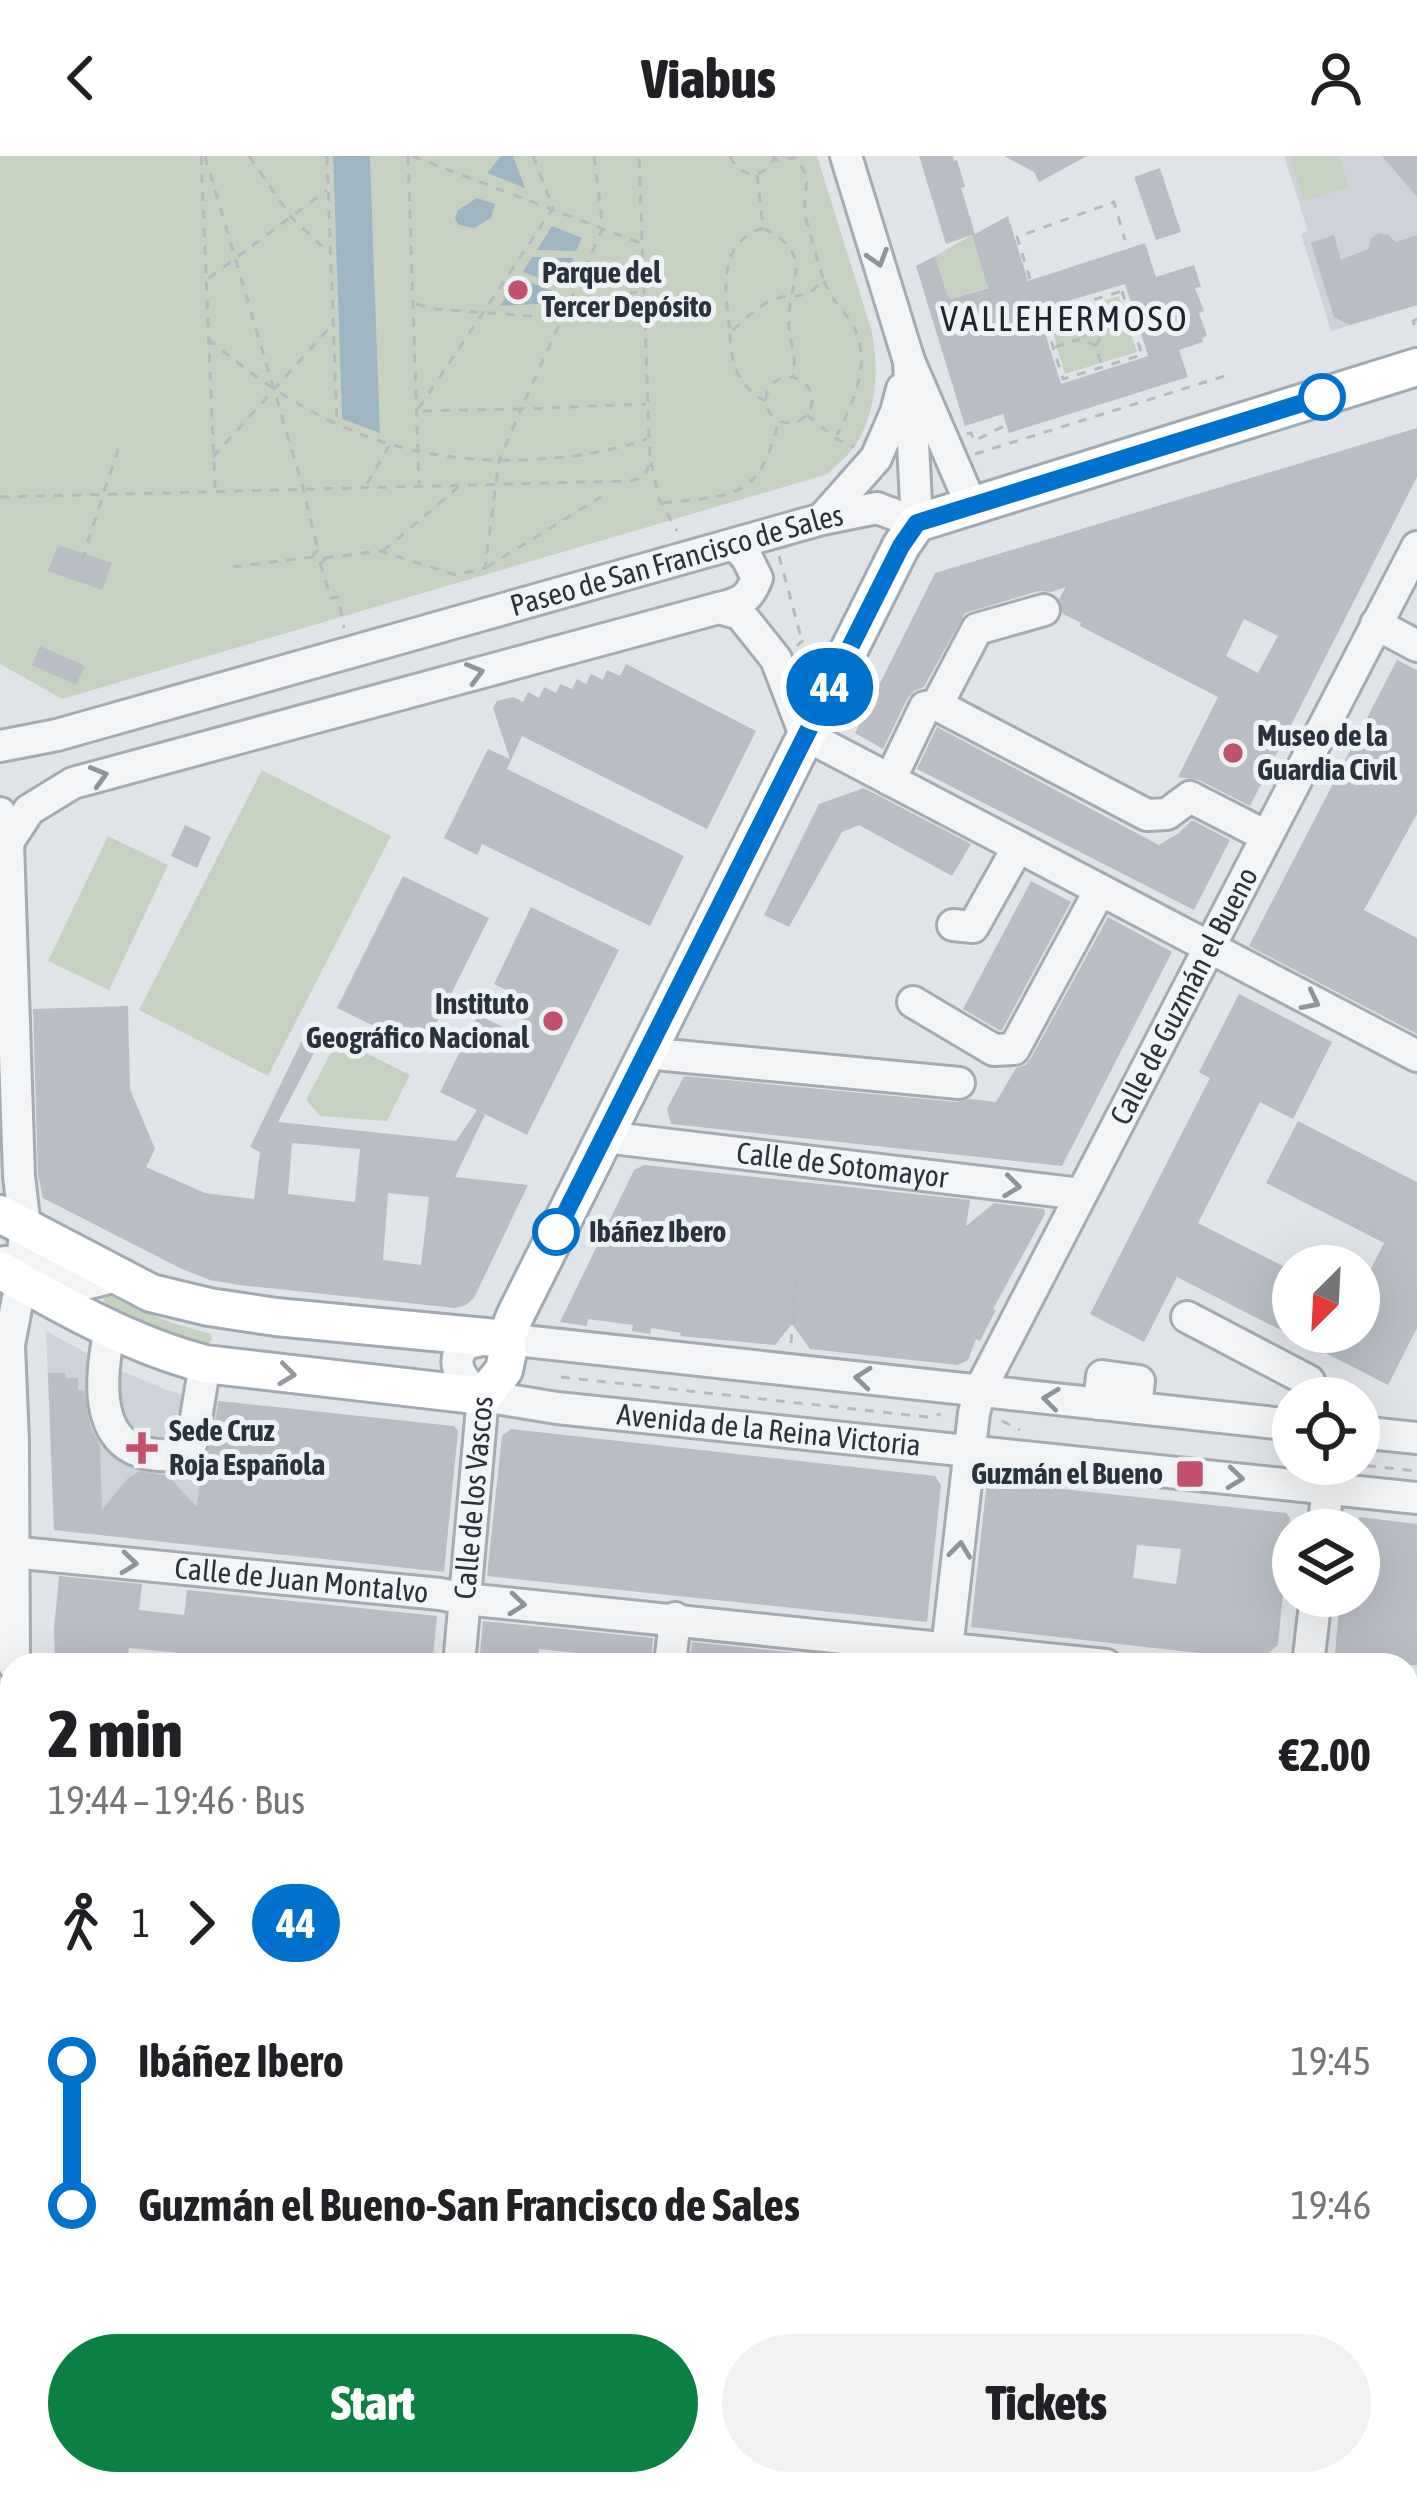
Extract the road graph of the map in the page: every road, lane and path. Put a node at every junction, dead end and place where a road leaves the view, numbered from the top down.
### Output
1 (203, 156) edge
2 (249, 156) edge
3 (327, 156) edge
4 (410, 156) edge
5 (532, 156) edge
6 (594, 156) edge
7 (638, 156) edge
8 (730, 156) edge
9 (846, 156) edge
10 (775, 158) edge
11 (757, 175) junction
12 (328, 189) junction
13 (553, 208) junction
14 (291, 217) junction
15 (603, 228) junction
16 (763, 228) junction
17 (1125, 240) dead end
18 (642, 244) junction
19 (330, 254) junction
20 (234, 258) junction
21 (823, 279) junction
22 (1030, 279) dead end
23 (206, 281) junction
24 (644, 290) junction
25 (792, 297) junction
26 (1083, 303) junction
27 (413, 304) junction
28 (485, 312) junction
29 (562, 314) junction
30 (1417, 320) edge
31 (1132, 323) junction
32 (1089, 324) junction
33 (333, 325) junction
34 (730, 332) junction
35 (1103, 332) junction
36 (1417, 333) edge
37 (1082, 338) junction
38 (208, 339) junction
39 (1096, 346) junction
40 (1053, 348) junction
41 (909, 361) junction
42 (1102, 367) junction
43 (1417, 367) edge
44 (1232, 374) dead end
45 (793, 377) junction
46 (273, 388) junction
47 (766, 402) junction
48 (647, 404) junction
49 (521, 409) junction
50 (417, 411) junction
51 (807, 415) junction
52 (778, 420) junction
53 (337, 424) junction
54 (1006, 424) dead end
55 (971, 433) dead end
56 (649, 438) junction
57 (835, 438) junction
58 (121, 440) dead end
59 (390, 444) junction
60 (418, 453) junction
61 (213, 457) junction
62 (876, 458) junction
63 (650, 460) junction
64 (499, 461) junction
65 (951, 462) junction
66 (497, 483) junction
67 (462, 484) junction
68 (419, 485) junction
69 (365, 486) junction
70 (303, 488) junction
71 (215, 490) junction
72 (105, 493) junction
73 (0, 497) edge
74 (602, 497) dead end
75 (663, 503) junction
76 (972, 506) junction
77 (822, 519) junction
78 (917, 523) junction
79 (773, 533) junction
80 (735, 544) junction
81 (1417, 547) edge
82 (317, 550) junction
83 (382, 552) junction
84 (313, 557) junction
85 (689, 557) junction
86 (325, 558) junction
87 (82, 560) dead end
88 (320, 563) junction
89 (233, 567) dead end
90 (485, 568) junction
91 (719, 608) junction
92 (1044, 610) dead end
93 (343, 614) dead end
94 (1376, 624) junction
95 (802, 641) dead end
96 (1417, 646) edge
97 (338, 656) junction
98 (295, 668) junction
99 (218, 689) junction
100 (185, 699) junction
101 (937, 705) junction
102 (340, 709) junction
103 (308, 718) junction
104 (805, 735) junction
105 (231, 738) junction
106 (0, 746) edge
107 (197, 747) junction
108 (890, 780) junction
109 (4, 827) edge
110 (1253, 829) junction
111 (1018, 847) junction
112 (8, 888) junction
113 (1100, 890) junction
114 (0, 922) edge
115 (953, 925) dead end
116 (1195, 940) junction
117 (913, 1002) dead end
118 (646, 1053) junction
119 (1417, 1056) edge
120 (959, 1083) dead end
121 (604, 1137) junction
122 (1081, 1194) junction
123 (11, 1253) edge
124 (797, 1271) dead end
125 (1187, 1317) dead end
126 (110, 1328) junction
127 (499, 1339) junction
128 (790, 1351) dead end
129 (205, 1364) junction
130 (561, 1377) dead end
131 (1301, 1377) edge
132 (481, 1396) junction
133 (977, 1401) junction
134 (1272, 1423) edge
135 (1020, 1430) dead end
136 (1380, 1434) edge
137 (1417, 1438) edge
138 (970, 1451) junction
139 (1380, 1467) edge
140 (1417, 1471) edge
141 (1327, 1489) junction
142 (1417, 1498) edge
143 (1326, 1509) edge
144 (6, 1551) edge
145 (465, 1599) junction
146 (1314, 1617) edge
147 (675, 1618) junction
148 (947, 1649) junction
149 (831, 1650) edge
150 (13, 1653) edge
151 (460, 1653) edge
152 (671, 1653) edge
153 (987, 1653) edge
154 (1309, 1653) edge

1 - 20 path
1 - 23 path
2 - 14 path
3 - 12 path
4 - 13 path
4 - 27 path
5 - 13 path
6 - 15 path
7 - 18 path
8 - 11 path
9 -> 41 street
10 - 11 path
10 - 21 path
11 - 16 path
12 - 14 path
12 - 19 path
13 - 15 path
13 - 28 path
14 - 19 path
14 - 20 path
15 - 18 path
15 - 29 path
16 - 25 path
16 - 34 path
17 - 22 path
18 - 24 path
19 - 33 path
20 - 23 path
20 - 46 path
21 - 25 path
21 - 57 path
23 - 38 path
24 - 29 path
24 - 48 path
25 - 34 path
25 - 45 path
26 - 31 path
26 - 32 path
26 - 40 path
27 - 28 path
27 - 50 path
28 - 29 path
28 - 50 path
29 - 49 path
30 - 36 path
31 - 35 path
31 - 42 path
32 - 35 path
32 - 37 path
33 - 46 path
33 - 53 path
34 - 47 path
35 - 39 path
37 - 39 path
37 - 40 path
38 - 46 path
38 - 61 path
39 - 42 path
40 - 42 path
41 - 62 street
41 - 65 street
41 - 78 street
43 - 76 main road, Paseo de San Francisco de Sales
44 - 65 path
45 - 47 path
45 - 51 path
46 - 53 path
46 - 61 path
46 - 70 path
47 - 52 path
48 - 49 path
48 - 56 path
49 - 50 path
49 - 64 path
50 - 60 path
51 - 52 path
51 - 57 path
52 - 75 path
53 - 59 path
54 - 55 path
56 - 63 path
56 - 64 path
57 - 62 path
58 - 72 path
59 - 60 path
59 - 69 path
60 - 64 path
60 - 68 path
61 - 71 path
62 - 77 street
63 - 66 path
63 - 75 path
64 - 66 path
65 - 76 street
66 - 67 path
66 - 90 path
67 - 68 path
67 - 83 path
68 - 69 path
69 - 70 path
70 - 71 path
70 - 82 path
71 - 72 path
72 - 73 path
72 - 87 path
74 - 90 path
75 - 85 path
76 - 78 main road, Paseo de San Francisco de Sales
77 - 78 street, Paseo de San Francisco de Sales
77 - 79 street, Paseo de San Francisco de Sales
78 - 104 main road, Calle de los Vascos
79 - 80 street, Paseo de San Francisco de Sales
79 - 95 path
80 - 85 street, Paseo de San Francisco de Sales
80 - 91 street
81 - 94 street, Calle de Guzmán el Bueno
82 - 84 path
82 - 86 path
83 - 86 path
83 - 90 path
84 - 88 path
84 - 89 path
85 - 97 street, Paseo de San Francisco de Sales
86 - 88 path
88 - 93 path
102 -> 91 street, Paseo de San Francisco de Sales
91 - 104 street, Paseo de San Francisco de Sales
92 - 101 street
94 - 96 street
94 - 110 street, Calle de Guzmán el Bueno
97 - 98 street, Paseo de San Francisco de Sales
97 - 102 street
98 - 99 street, Paseo de San Francisco de Sales
98 - 103 street
99 - 100 street, Paseo de San Francisco de Sales
99 - 105 street
100 - 106 street, Paseo de San Francisco de Sales
100 - 107 street
101 - 108 street
101 - 110 street
102 - 103 street, Paseo de San Francisco de Sales
103 - 105 street, Paseo de San Francisco de Sales
104 - 108 street
104 - 118 main road, Calle de los Vascos
105 - 107 street, Paseo de San Francisco de Sales
109 -> 107 street, Paseo de San Francisco de Sales
108 - 111 street
109 - 112 street
110 - 116 street, Calle de Guzmán el Bueno
111 - 113 street
111 - 115 street
112 - 114 street
112 - 123 street
113 - 116 street
113 - 117 street
116 -> 119 street
116 - 122 street, Calle de Guzmán el Bueno
118 - 120 street
118 - 121 main road, Calle de los Vascos
121 -> 122 street, Calle de Sotomayor
121 - 127 main road, Calle de los Vascos
122 - 133 street, Calle de Guzmán el Bueno
123 - 126 main road, Avenida de la Reina Victoria
123 - 127 main road, Avenida de la Reina Victoria
123 - 144 street
124 - 128 path
125 - 131 street
126 - 129 main road, Avenida de la Reina Victoria
126 - 129 street
127 - 132 main road, Calle de los Vascos
133 -> 127 street, Avenida de la Reina Victoria
129 -> 132 main road, Avenida de la Reina Victoria
130 - 133 path
132 - 138 street, Avenida de la Reina Victoria
132 - 145 street, Calle de los Vascos
134 -> 133 street, Avenida de la Reina Victoria
133 - 135 path
133 - 138 street, Calle de Guzmán el Bueno
136 - 137 street
138 -> 141 street, Avenida de la Reina Victoria
148 -> 138 street, Calle de Guzmán el Bueno
139 - 140 path
141 - 142 street, Avenida de la Reina Victoria
141 - 143 street
144 -> 145 street, Calle de Juan Montalvo
144 - 150 street
145 -> 147 street, Calle de Juan Montalvo
145 - 151 street, Calle de los Vascos
146 - 154 street
147 - 149 street, Calle de Juan Montalvo
147 - 152 street
148 - 149 street, Calle de Juan Montalvo
148 - 153 street, Calle de Juan Montalvo

